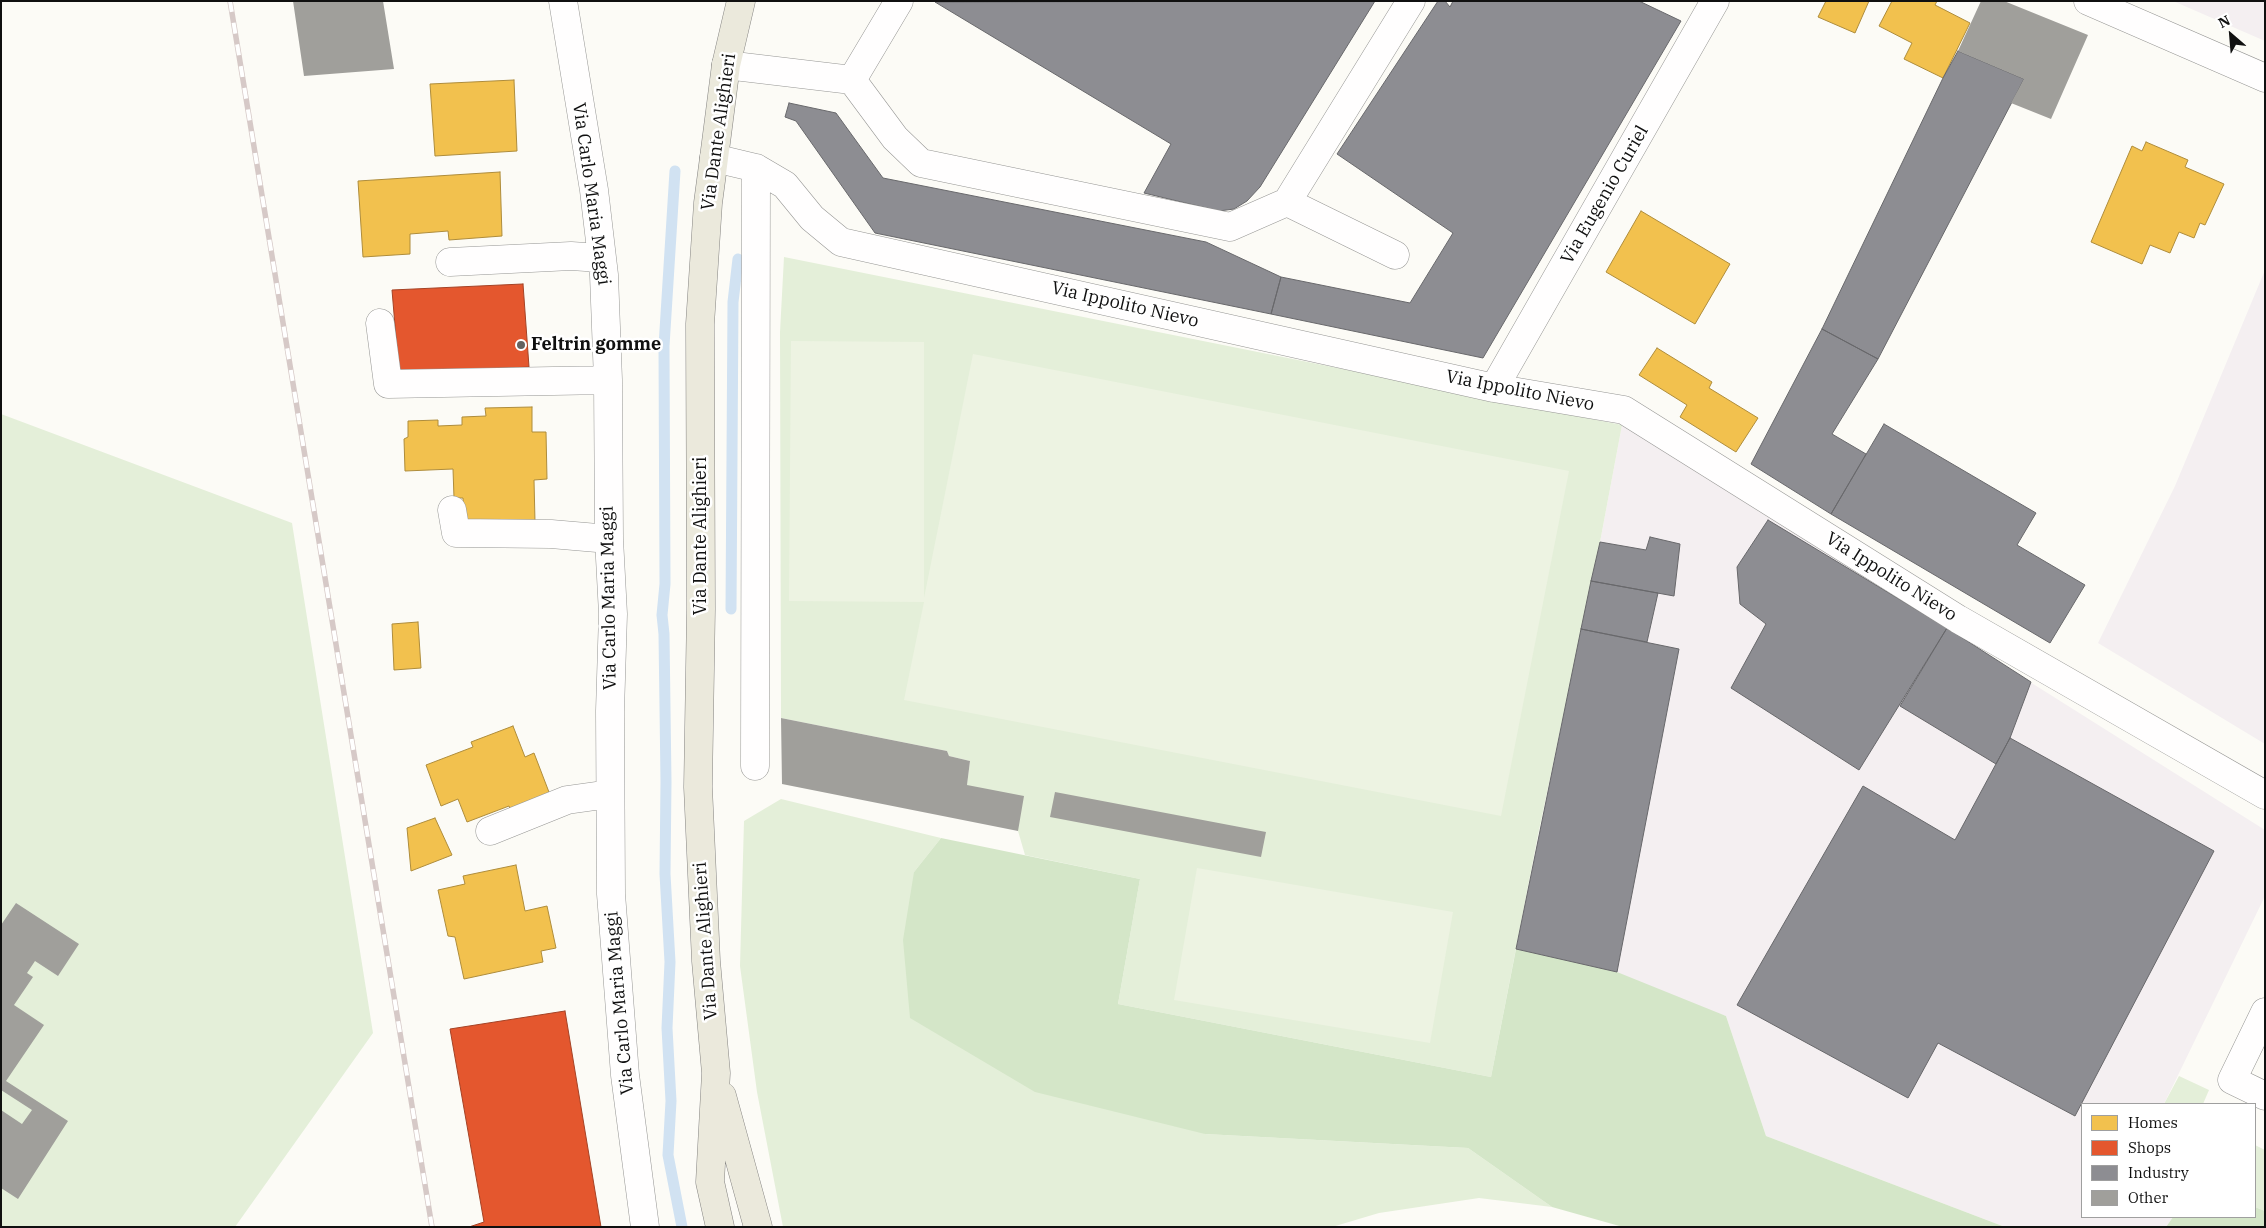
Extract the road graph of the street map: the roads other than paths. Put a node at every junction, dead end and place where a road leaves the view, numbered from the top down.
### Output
1 (562, 1) edge
2 (741, 1) edge
3 (898, 1) edge
4 (1411, 1) edge
5 (1715, 1) edge
6 (2088, 1) edge
7 (726, 66) junction
8 (2265, 78) edge
9 (852, 80) junction
10 (714, 158) junction
11 (756, 168) junction
12 (1287, 202) junction
13 (1395, 254) dead end
14 (601, 258) junction
15 (450, 262) dead end
16 (380, 323) dead end
17 (608, 380) junction
18 (1494, 388) junction
19 (452, 510) dead end
20 (609, 539) junction
21 (755, 766) dead end
22 (610, 794) junction
23 (2265, 795) edge
24 (490, 830) dead end
25 (2265, 1012) edge
26 (716, 1073) junction
27 (2265, 1096) edge
28 (645, 1227) edge
29 (720, 1227) edge
30 (758, 1227) edge

1 - 14 street, Via Carlo Maria Maggi
2 - 7 main road, Via Dante Alighieri
3 - 9 street
4 - 12 street
5 - 18 street, Via Eugenio Curiel
6 - 8 street
7 - 9 street
7 - 10 main road, Via Dante Alighieri
9 - 12 street
10 - 11 street, Via Ippolito Nievo
10 - 26 main road, Via Dante Alighieri
11 - 18 street, Via Ippolito Nievo
11 - 21 street
12 - 13 street
14 - 15 street
14 - 17 street, Via Carlo Maria Maggi
16 - 17 street
17 - 20 street, Via Carlo Maria Maggi
18 - 23 street, Via Ippolito Nievo
19 - 20 street
20 - 22 street, Via Carlo Maria Maggi
22 - 24 street
22 - 28 street, Via Carlo Maria Maggi
25 - 27 street
26 - 29 main road, Via Dante Alighieri
26 - 30 main road, Via Dante Alighieri

